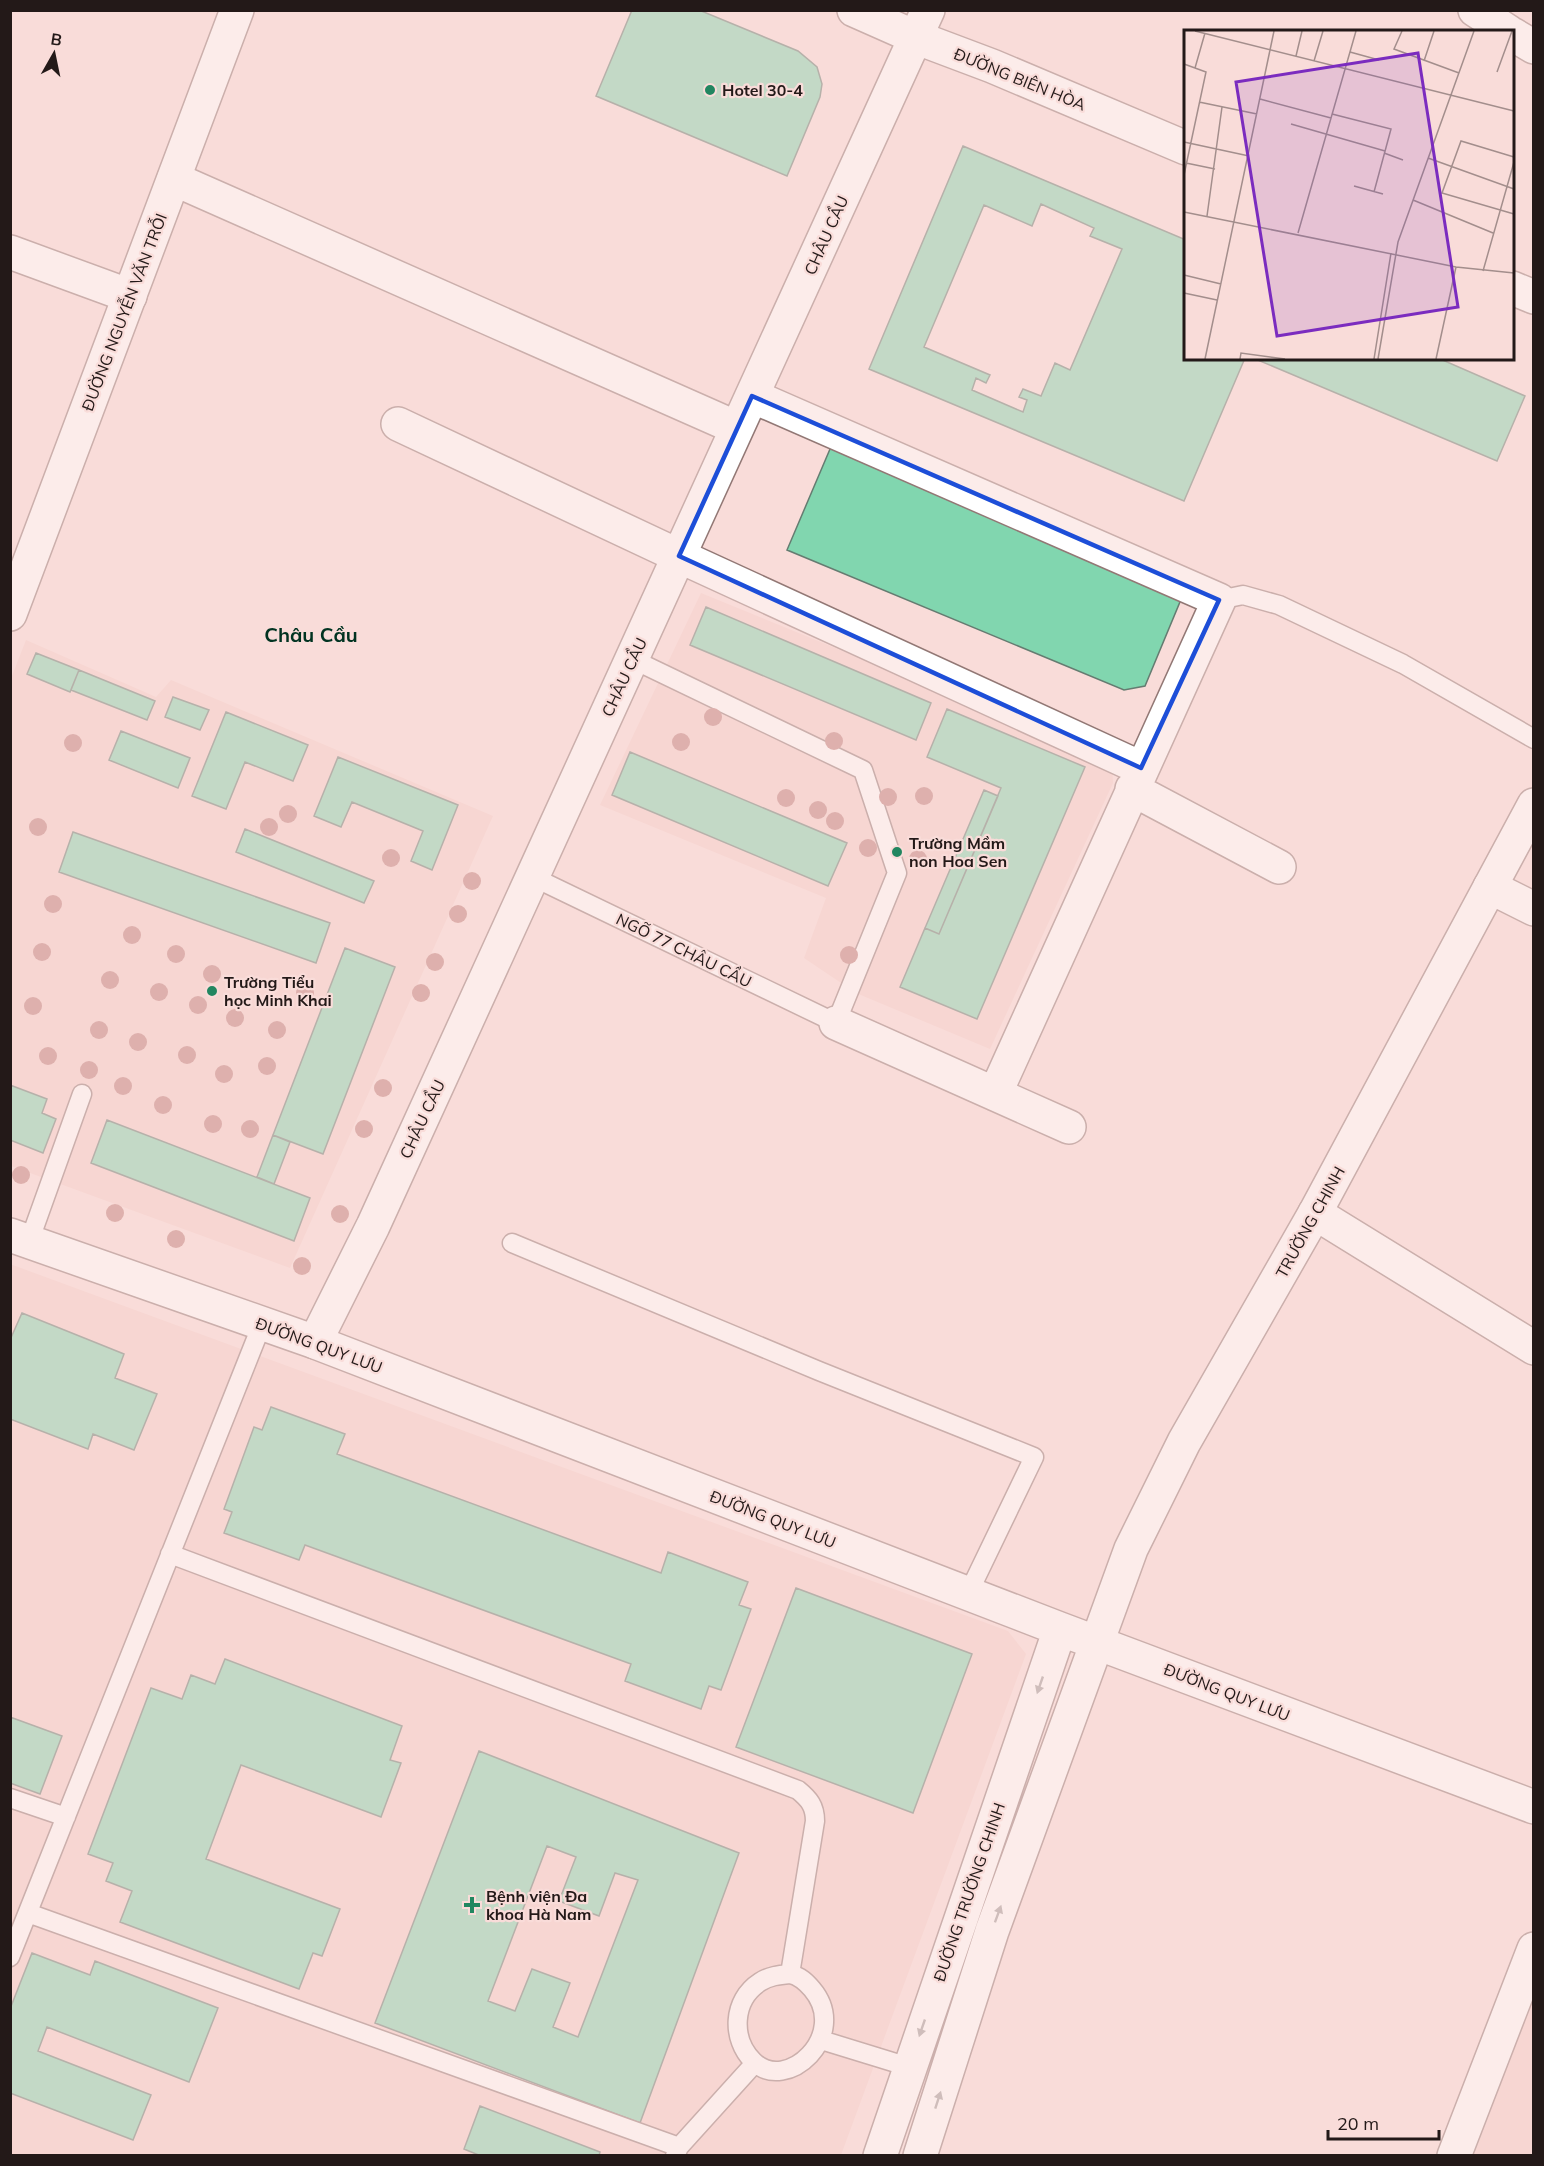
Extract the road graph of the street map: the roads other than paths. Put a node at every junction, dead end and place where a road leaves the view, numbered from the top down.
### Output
1 (237, 10) edge
2 (854, 10) edge
3 (1475, 10) edge
4 (922, 24) edge
5 (1506, 30) edge
6 (1514, 35) edge
7 (1533, 47) edge
8 (1184, 148) edge
9 (174, 179) junction
10 (10, 252) edge
11 (1514, 289) edge
12 (130, 296) junction
13 (1533, 297) edge
14 (752, 396) junction
15 (398, 424) dead end
16 (737, 428) junction
17 (679, 556) junction
18 (1219, 600) junction
19 (10, 614) edge
20 (632, 659) junction
21 (1533, 739) edge
22 (1137, 778) junction
23 (1533, 805) edge
24 (1279, 867) dead end
25 (533, 878) junction
26 (1490, 887) junction
27 (1533, 909) edge
28 (836, 1023) junction
29 (82, 1094) dead end
30 (995, 1094) junction
31 (1069, 1127) dead end
32 (1315, 1213) junction
33 (20, 1239) edge
34 (512, 1243) dead end
35 (262, 1324) junction
36 (315, 1342) junction
37 (1533, 1348) edge
38 (170, 1554) junction
39 (968, 1594) junction
40 (1059, 1629) junction
41 (1098, 1643) junction
42 (10, 1798) edge
43 (1000, 1802) junction
44 (1533, 1807) edge
45 (1035, 1813) junction
46 (66, 1817) junction
47 (28, 1913) junction
48 (1533, 1948) edge
49 (10, 1957) edge
50 (790, 1974) junction
51 (934, 1995) junction
52 (967, 2009) junction
53 (821, 2040) junction
54 (754, 2063) junction
55 (909, 2067) junction
56 (677, 2151) edge
57 (880, 2156) edge
58 (920, 2156) edge
59 (1454, 2156) edge

1 - 9 street, ĐƯỜNG NGUYỄN VĂN TRỖI
2 - 4 street, ĐƯỜNG BIÊN HÒA
3 - 5 street
4 - 8 street, ĐƯỜNG BIÊN HÒA
4 - 14 street, CHÂU CẦU
6 - 7 street
9 - 12 street, ĐƯỜNG NGUYỄN VĂN TRỖI
9 - 16 street
10 - 12 street
11 - 13 street
12 - 19 street, ĐƯỜNG NGUYỄN VĂN TRỖI
14 - 16 street, CHÂU CẦU
14 - 18 street
15 - 17 street
16 - 17 street, CHÂU CẦU
17 - 20 street, CHÂU CẦU
17 - 22 street
18 - 21 lane
18 - 22 street
20 - 25 street, CHÂU CẦU
20 - 28 lane
22 - 24 street
22 - 30 street
23 - 26 street, TRƯỜNG CHINH
25 - 28 lane, NGÕ 77 CHÂU CẦU
25 - 36 street, CHÂU CẦU
26 - 27 street
26 - 32 street, TRƯỜNG CHINH
28 - 30 street
29 - 33 lane
30 - 31 street
32 - 37 street
32 - 41 street, TRƯỜNG CHINH
33 - 35 street, ĐƯỜNG QUY LƯU
34 - 39 lane
35 - 36 street, ĐƯỜNG QUY LƯU
35 - 38 lane
36 - 39 street, ĐƯỜNG QUY LƯU
38 - 46 lane
38 - 50 lane
39 - 40 street, ĐƯỜNG QUY LƯU
40 - 41 street, ĐƯỜNG QUY LƯU
40 -> 43 street, ĐƯỜNG TRƯỜNG CHINH
41 - 44 street, ĐƯỜNG QUY LƯU
41 - 45 street, ĐƯỜNG TRƯỜNG CHINH
42 - 46 lane
43 - 45 street
43 - 51 street, ĐƯỜNG TRƯỜNG CHINH
52 -> 45 street, ĐƯỜNG TRƯỜNG CHINH
46 - 47 lane
47 - 49 lane
47 - 56 lane
48 - 59 street
50 - 53 lane
50 - 54 lane
51 - 52 street
51 -> 55 street, ĐƯỜNG TRƯỜNG CHINH
58 -> 52 street, ĐƯỜNG TRƯỜNG CHINH
53 - 54 lane
53 - 55 lane
54 - 56 lane
55 - 57 street, ĐƯỜNG TRƯỜNG CHINH

